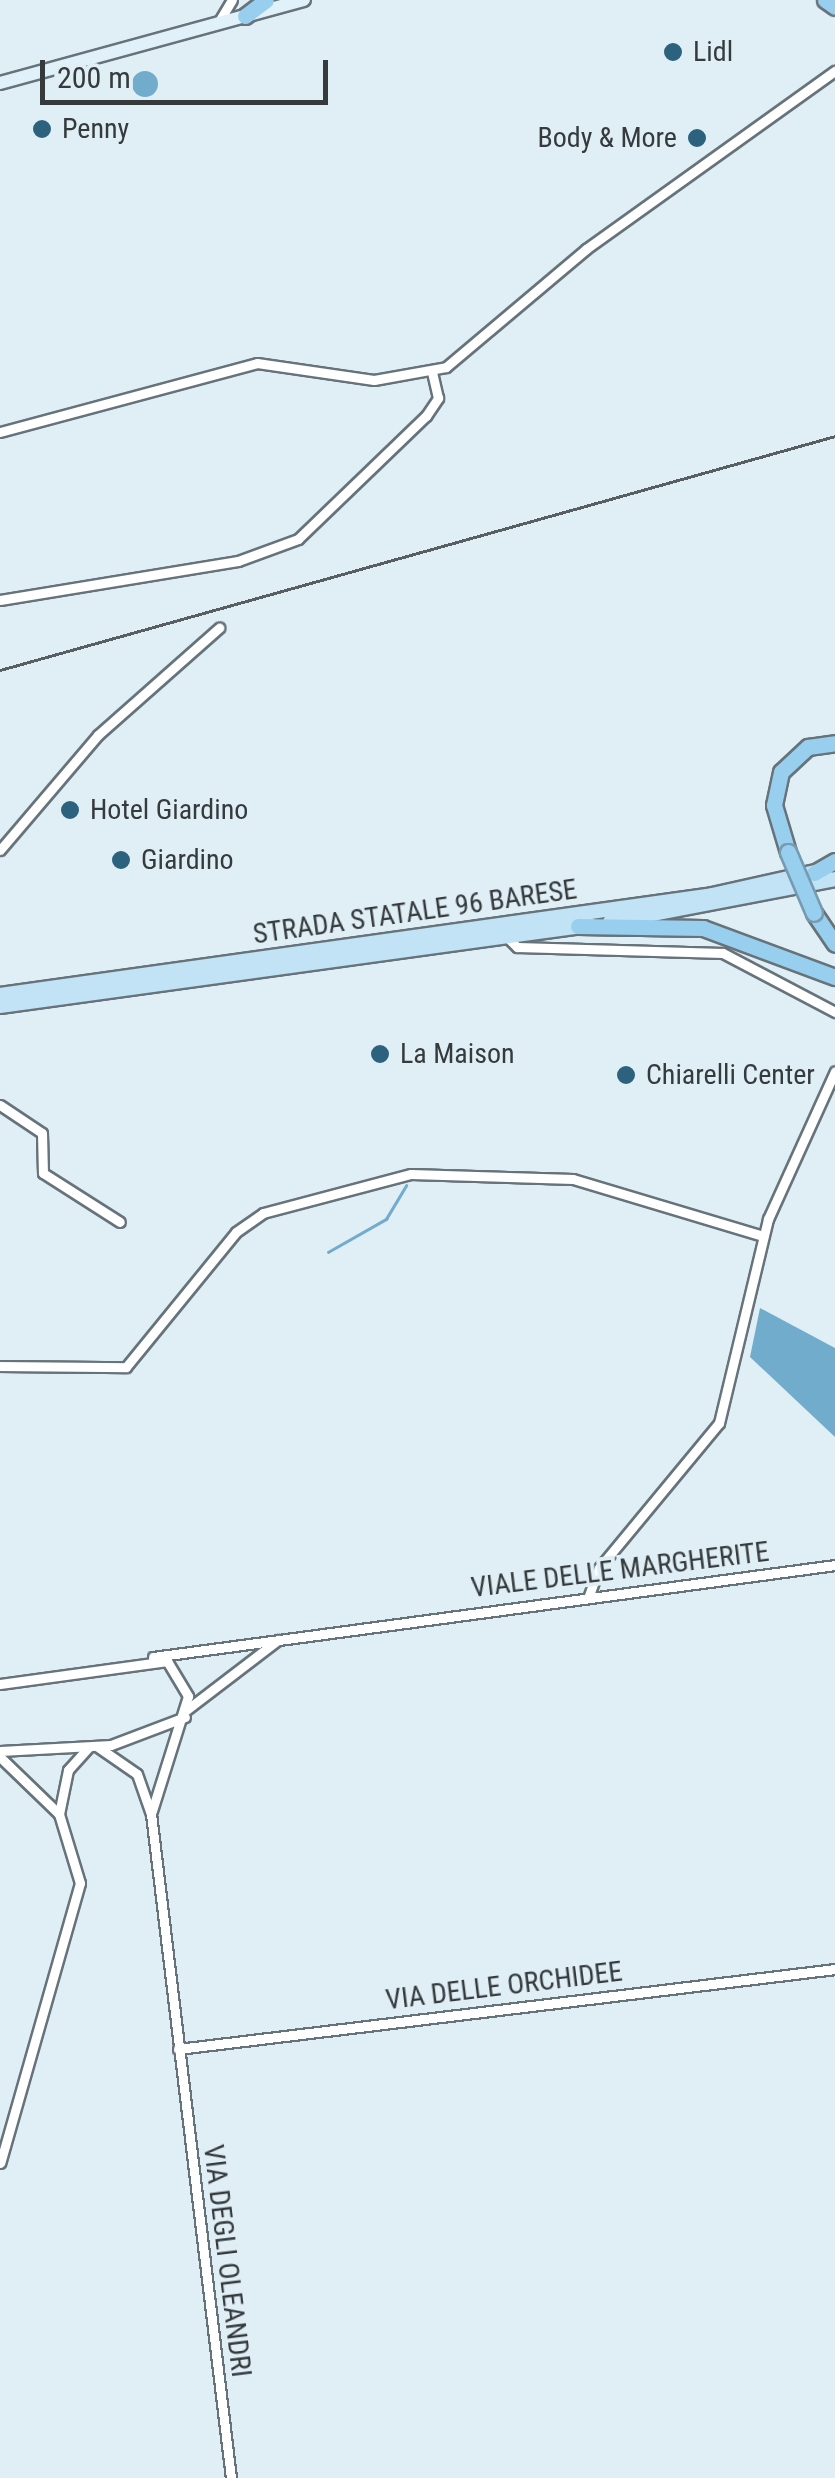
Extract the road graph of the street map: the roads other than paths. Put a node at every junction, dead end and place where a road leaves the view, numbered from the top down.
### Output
1 (232, 0) edge
2 (266, 0) edge
3 (304, 0) edge
4 (826, 0) edge
5 (835, 7) edge
6 (244, 16) junction
7 (218, 24) junction
8 (835, 71) edge
9 (0, 83) edge
10 (432, 372) junction
11 (0, 432) edge
12 (0, 600) edge
13 (219, 628) dead end
14 (835, 742) edge
15 (0, 850) edge
16 (835, 864) edge
17 (814, 874) joint
18 (835, 879) edge
19 (578, 926) junction
20 (506, 936) junction
21 (835, 944) edge
22 (835, 977) edge
23 (0, 995) edge
24 (0, 1006) edge
25 (835, 1012) edge
26 (835, 1071) edge
27 (0, 1106) edge
28 (120, 1222) dead end
29 (763, 1236) junction
30 (0, 1366) edge
31 (835, 1565) edge
32 (588, 1598) junction
33 (280, 1638) junction
34 (153, 1656) junction
35 (1, 1682) edge
36 (185, 1714) junction
37 (93, 1747) junction
38 (0, 1754) edge
39 (59, 1814) junction
40 (151, 1814) junction
41 (835, 1968) edge
42 (178, 2049) junction
43 (0, 2163) edge
44 (231, 2478) edge

1 - 7 street
2 - 6 highway
3 - 6 street
4 - 5 highway
6 - 7 street
7 - 9 street
8 - 10 street
10 - 11 street
10 - 12 street
13 - 15 street
14 - 21 highway, bridge
16 - 17 highway
17 - 23 main road, STRADA STATALE 96 BARESE
18 - 19 main road, STRADA STATALE 96 BARESE
19 - 20 main road, STRADA STATALE 96 BARESE
19 - 22 highway
20 - 24 main road, STRADA STATALE 96 BARESE
20 - 25 street
26 - 29 street
27 - 28 street
29 - 30 street
29 - 32 street
31 - 32 street, VIALE DELLE MARGHERITE
32 - 33 street, VIALE DELLE MARGHERITE
33 - 34 street, VIALE DELLE MARGHERITE
33 - 36 street
34 - 35 street, VIALE DELLE MARGHERITE
34 - 36 street
36 - 37 street
36 - 40 street
37 - 38 street
37 - 39 street
37 - 40 street
38 - 39 street
39 - 43 street
40 - 42 street, VIA DEGLI OLEANDRI
41 - 42 street, VIA DELLE ORCHIDEE
42 - 44 street, VIA DEGLI OLEANDRI

